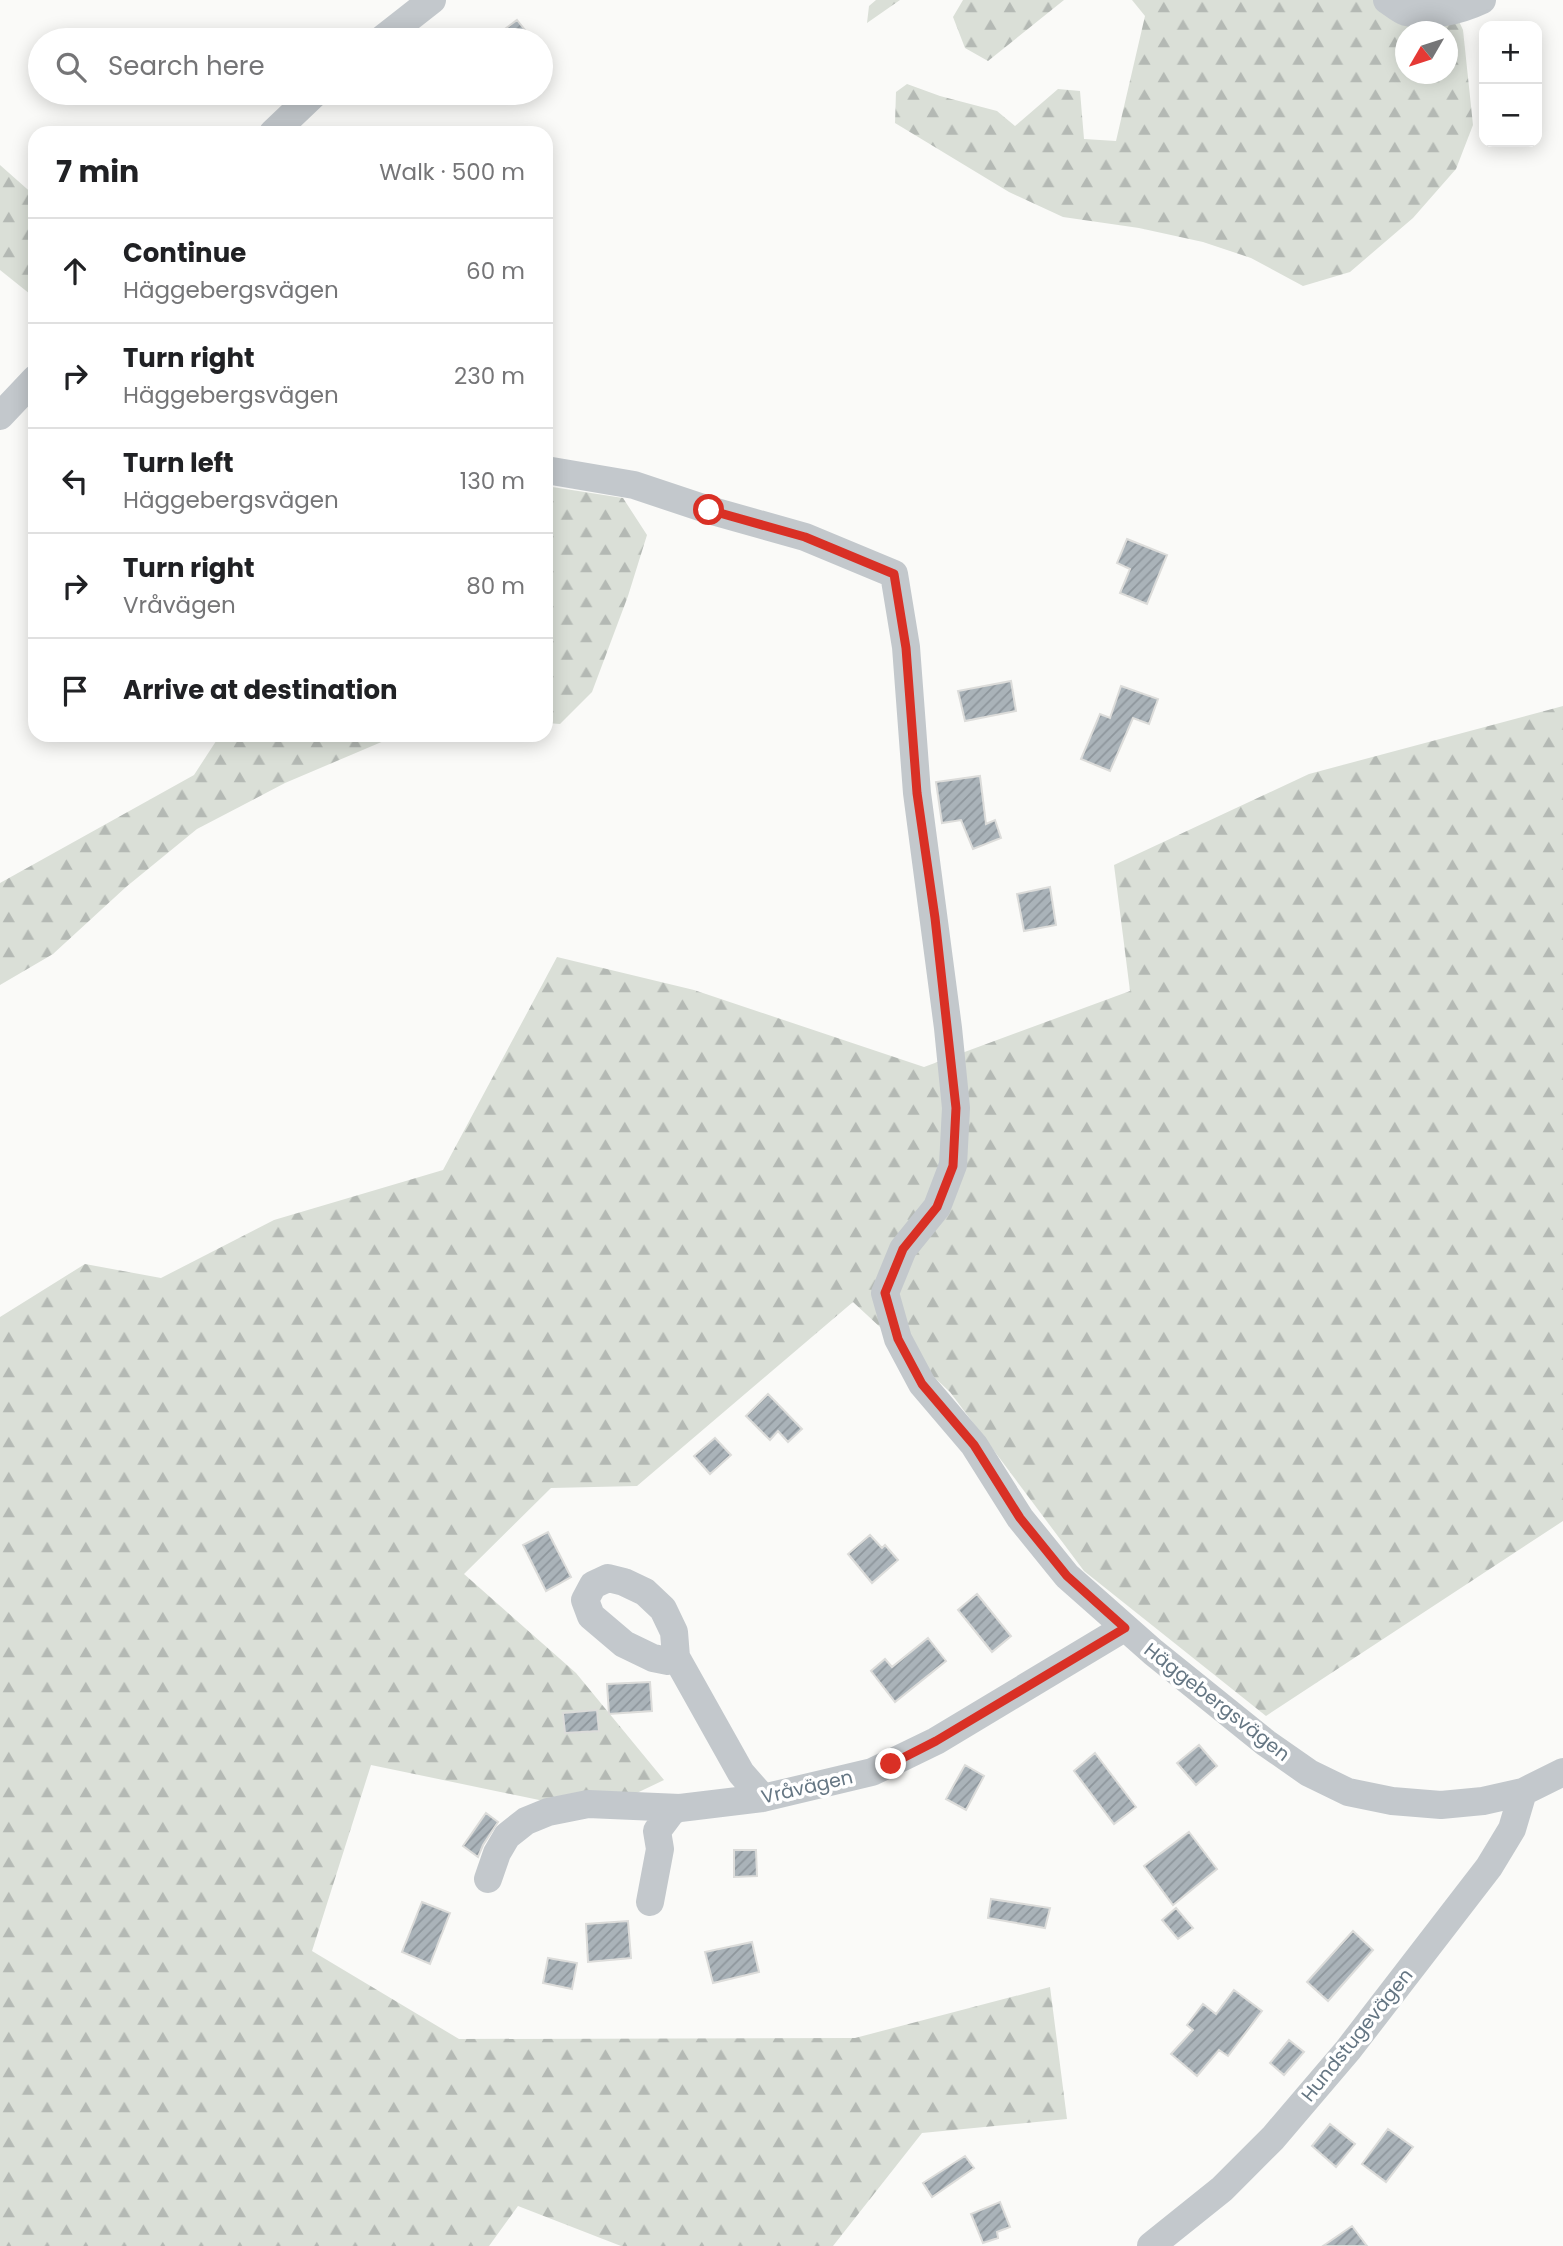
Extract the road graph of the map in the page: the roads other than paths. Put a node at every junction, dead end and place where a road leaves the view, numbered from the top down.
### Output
1 (432, 0) edge
2 (1387, 0) edge
3 (1482, 0) edge
4 (396, 28) edge
5 (302, 105) edge
6 (280, 126) edge
7 (28, 390) edge
8 (16, 408) edge
9 (553, 471) edge
10 (1125, 1628) junction
11 (677, 1657) dead end
12 (1563, 1772) edge
13 (1523, 1792) junction
14 (763, 1798) junction
15 (680, 1808) junction
16 (488, 1879) dead end
17 (650, 1902) dead end
18 (1151, 2246) edge

1 - 4 street
2 - 3 street
5 - 6 street
7 - 8 street
9 - 10 street, Häggebergsvägen
10 - 13 street, Häggebergsvägen
10 - 14 street, Vråvägen
11 - 14 street
12 - 13 street, Häggebergsvägen
13 - 18 street, Hundstugevägen
14 - 15 street, Vråvägen
15 - 16 street, Vråvägen
15 - 17 street

